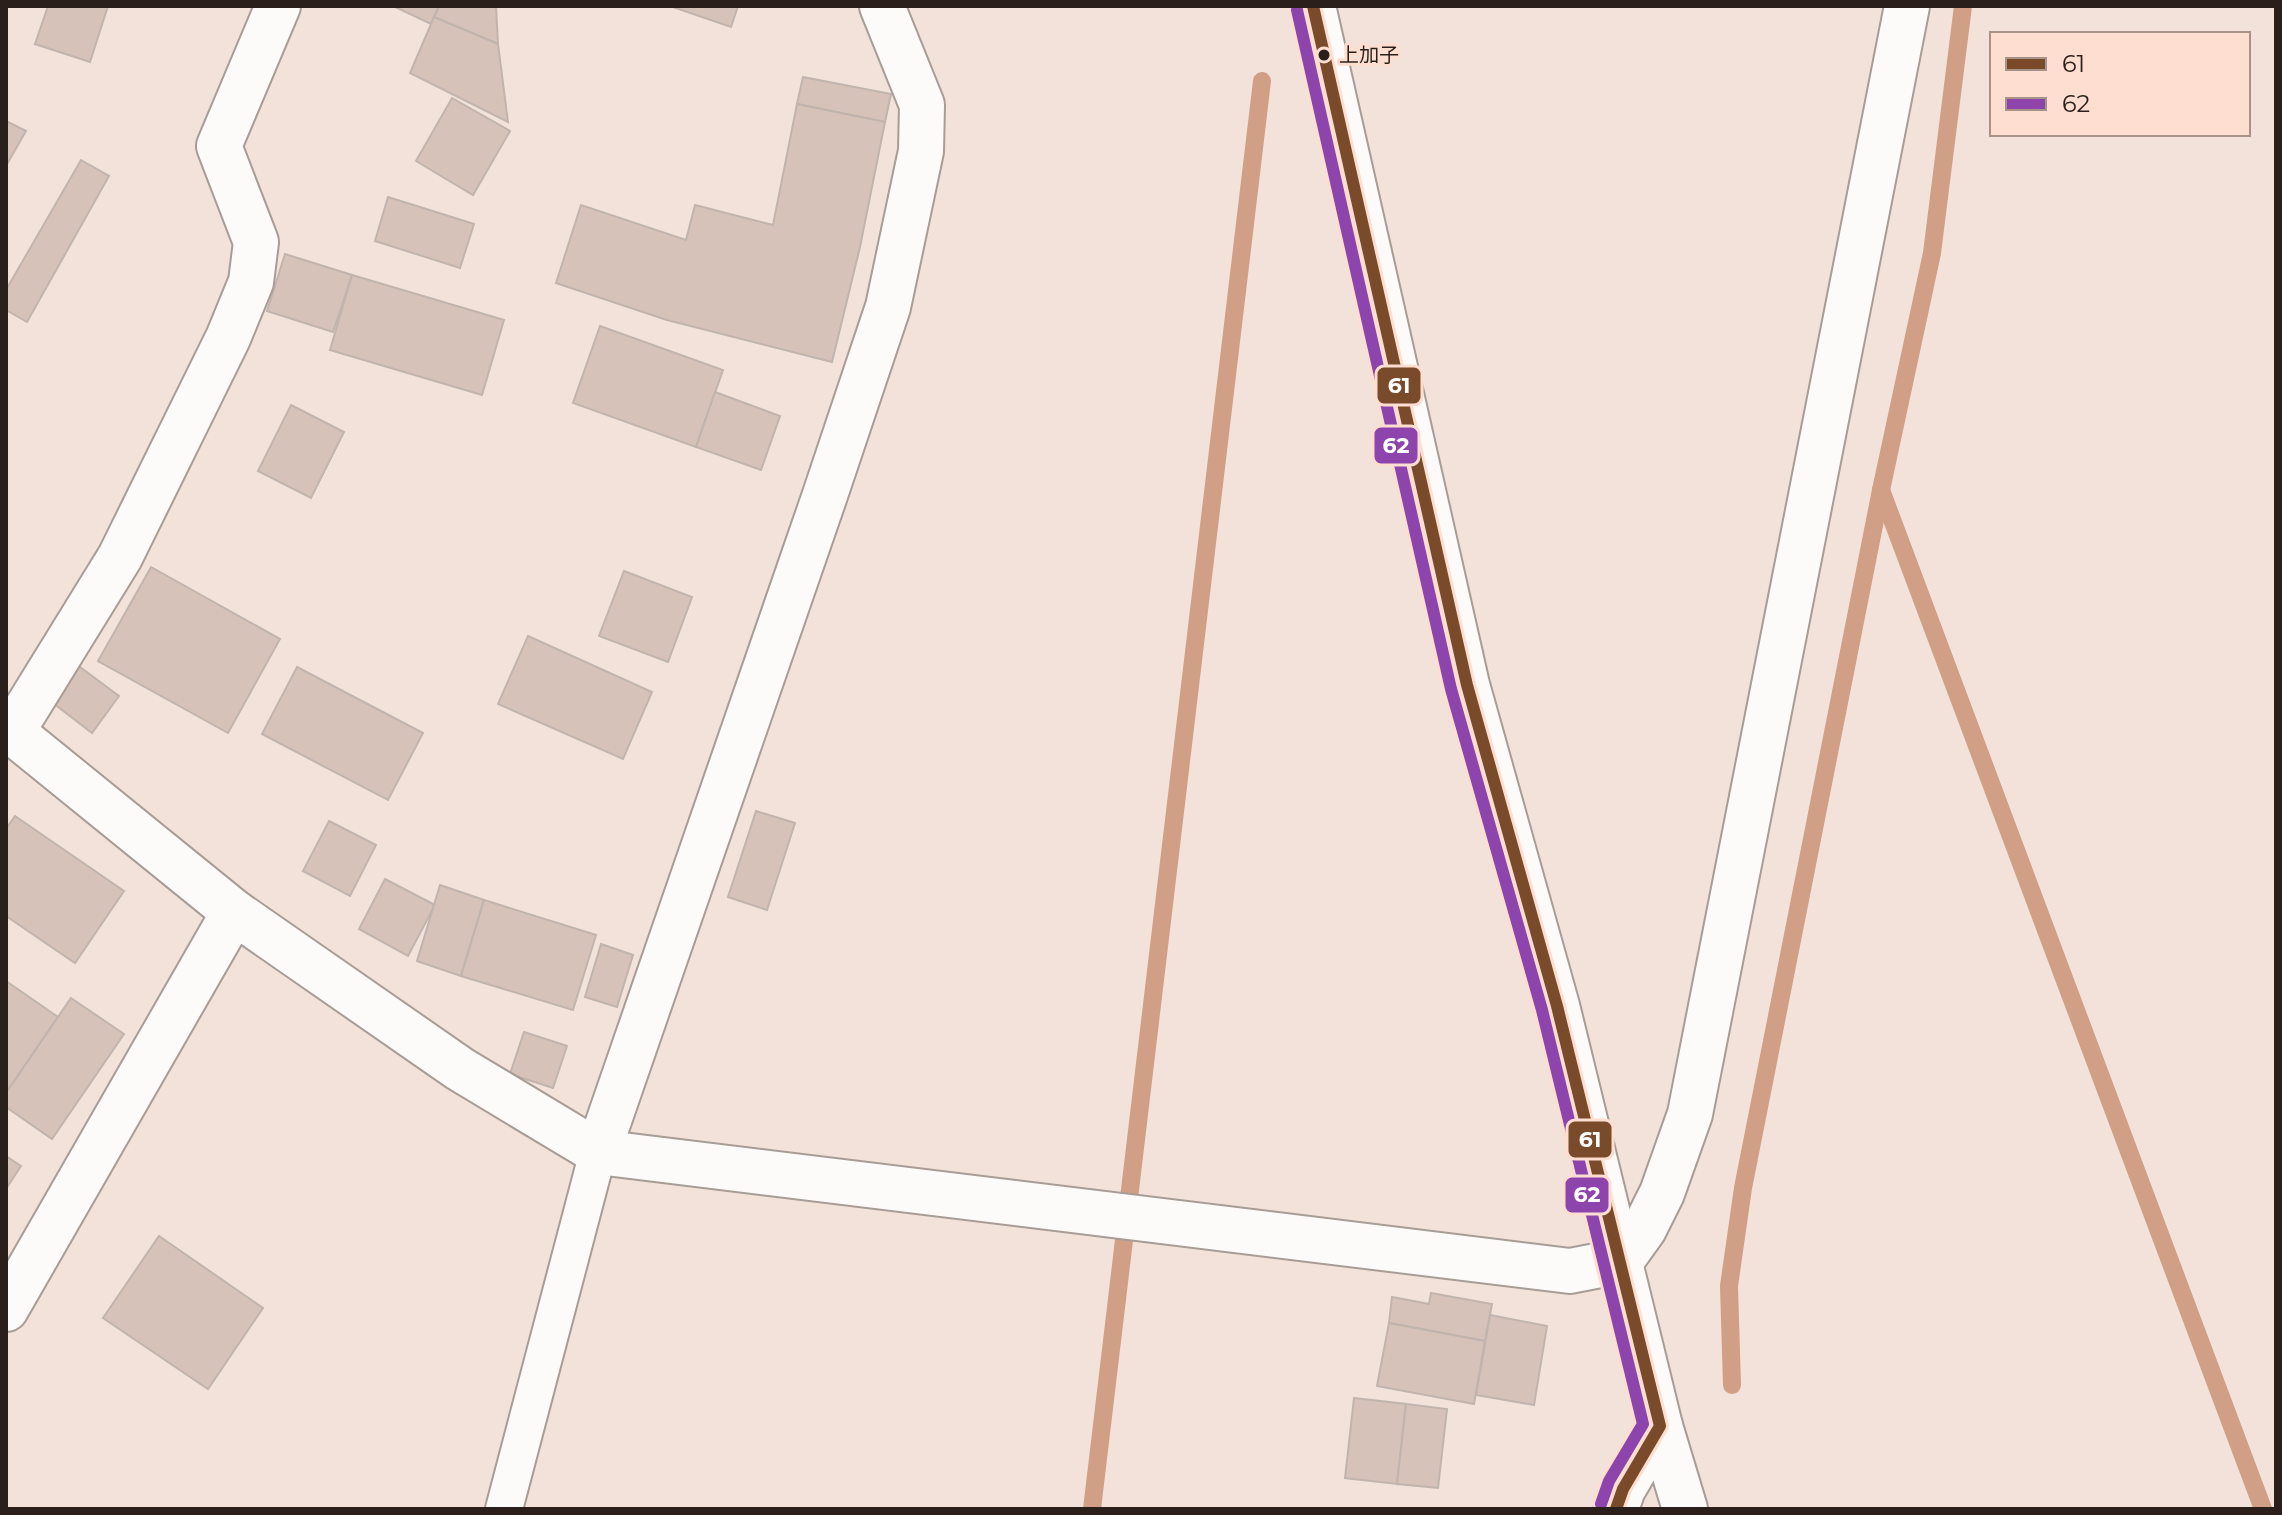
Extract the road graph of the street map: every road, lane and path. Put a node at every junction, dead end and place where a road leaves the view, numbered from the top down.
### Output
1 (278, 6) edge
2 (882, 6) edge
3 (1313, 6) edge
4 (1902, 8) edge
5 (9, 730) edge
6 (234, 912) junction
7 (598, 1152) junction
8 (1621, 1261) junction
9 (6, 1309) edge
10 (1660, 1426) junction
11 (504, 1509) edge
12 (1616, 1509) edge
13 (1685, 1509) edge

1 - 5 street
2 - 7 street
3 - 8 street
4 - 8 street
5 - 6 street
6 - 7 street
6 - 9 street
7 - 8 street
7 - 11 lane
8 - 10 street
10 - 12 street
10 - 13 street

